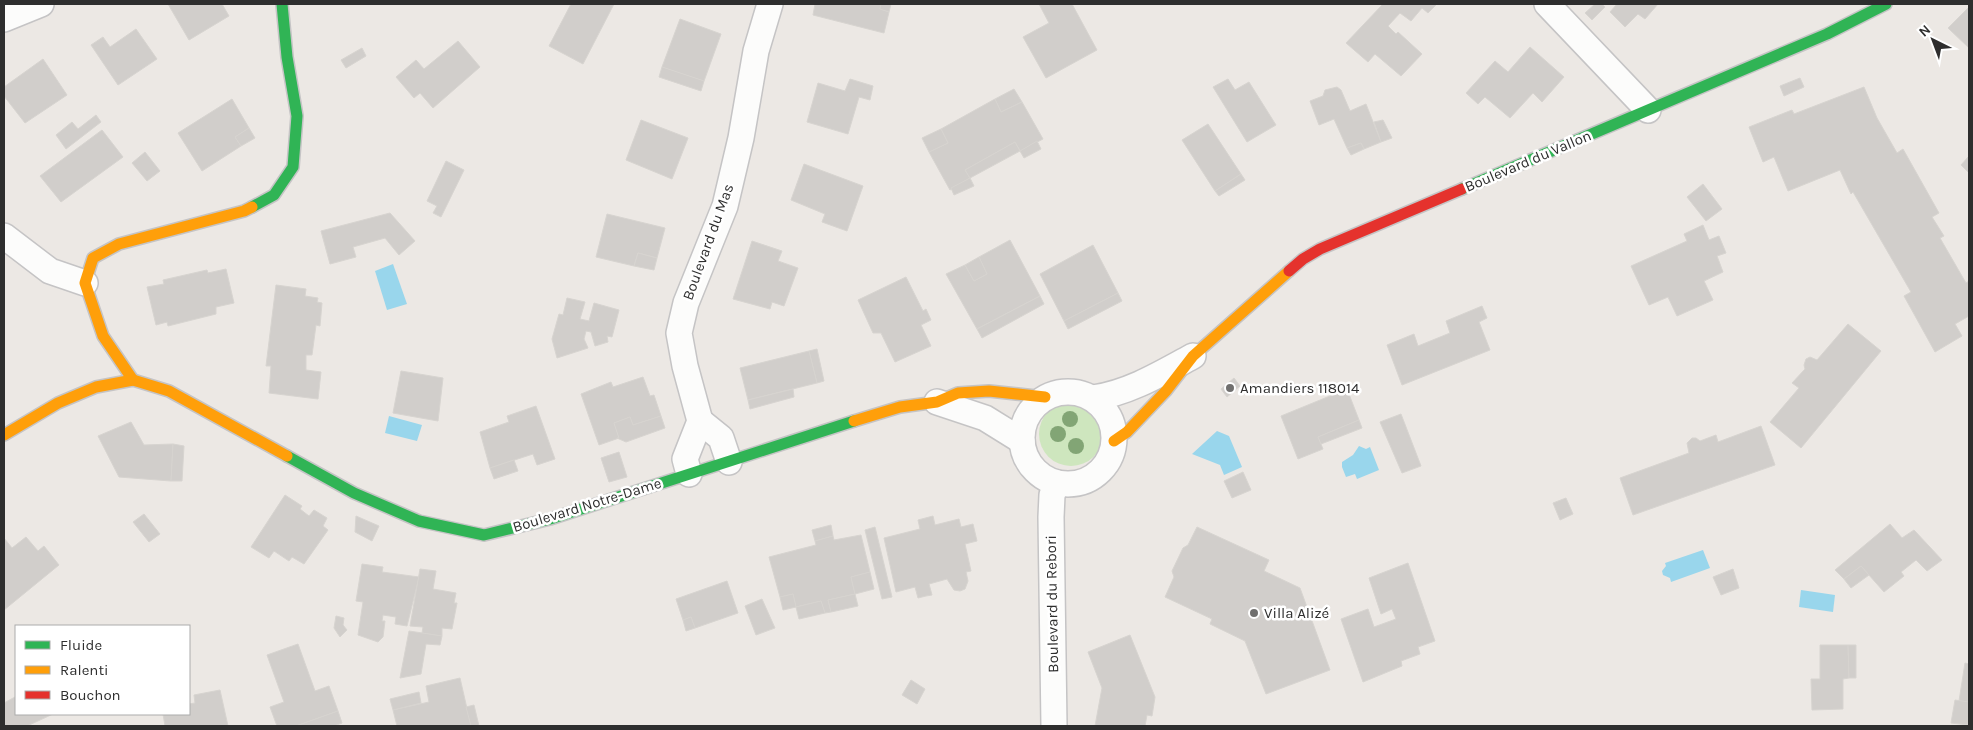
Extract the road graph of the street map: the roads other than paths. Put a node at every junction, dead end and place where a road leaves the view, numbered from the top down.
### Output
1 (41, 4) edge
2 (282, 4) edge
3 (770, 4) edge
4 (1547, 4) edge
5 (1886, 4) edge
6 (4, 19) edge
7 (1648, 110) junction
8 (4, 236) edge
9 (85, 283) junction
10 (1193, 356) junction
11 (133, 380) junction
12 (1045, 397) junction
13 (1093, 398) junction
14 (937, 402) junction
15 (700, 422) junction
16 (4, 435) edge
17 (1114, 440) junction
18 (1022, 441) junction
19 (729, 462) junction
20 (689, 474) junction
21 (1057, 483) junction
22 (1054, 726) edge

1 - 6 street
2 - 9 street
3 - 15 street, Boulevard du Mas
4 - 7 street
5 - 7 street, Boulevard du Vallon
7 - 10 street, Boulevard du Vallon
8 - 9 street
9 - 11 street
10 - 13 street, Boulevard du Vallon
10 - 17 street, Boulevard du Vallon
11 - 16 street, Boulevard Notre-Dame
11 - 20 street, Boulevard Notre-Dame
12 - 13 street
12 - 14 street, Boulevard Notre-Dame
12 - 18 street
13 - 17 street
14 - 18 street, Boulevard Notre-Dame
14 - 19 street, Boulevard Notre-Dame
15 - 19 street
15 - 20 street
17 - 21 street
18 - 21 street
19 - 20 street, Boulevard Notre-Dame
21 - 22 street, Boulevard du Rebori

